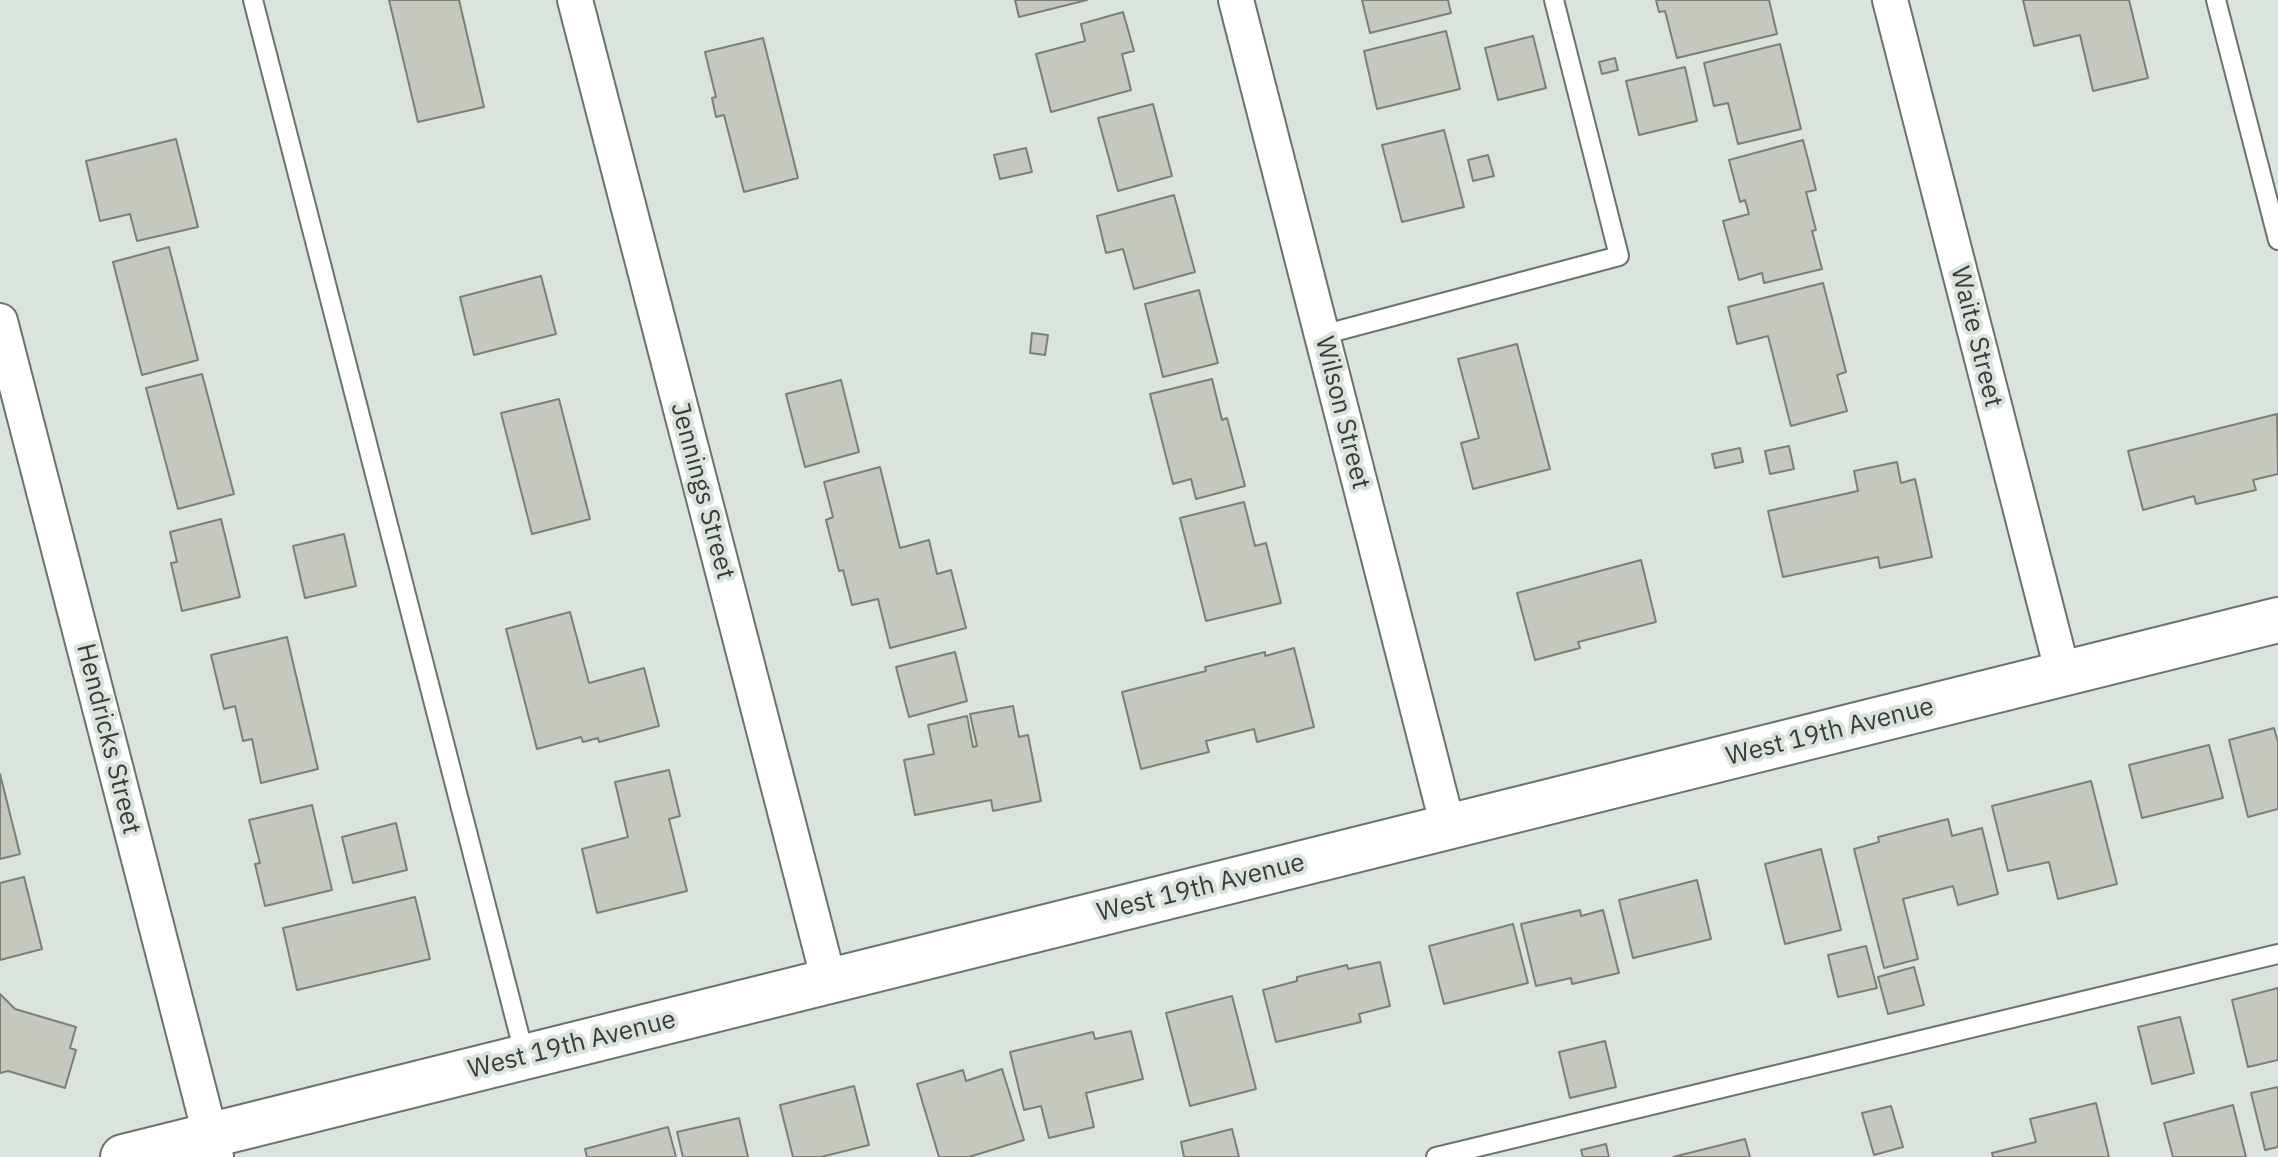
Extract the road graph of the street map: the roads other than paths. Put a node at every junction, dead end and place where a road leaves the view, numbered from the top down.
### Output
1 (253, 0) edge
2 (575, 0) edge
3 (1236, 0) edge
4 (1554, 0) edge
5 (1890, 0) edge
6 (2216, 0) edge
7 (2278, 240) edge
8 (0, 321) edge
9 (1322, 335) junction
10 (2278, 620) edge
11 (2063, 674) junction
12 (1448, 827) junction
13 (2278, 954) edge
14 (829, 981) junction
15 (525, 1057) junction
16 (213, 1146) edge
17 (123, 1157) edge
18 (1436, 1157) edge

1 - 15 lane
2 - 14 street, Jennings Street
3 - 9 street, Wilson Street
4 - 9 lane
5 - 11 street, Waite Street
6 - 7 lane
8 - 16 street, Hendricks Street
9 - 12 street, Wilson Street
10 - 11 street, West 19th Avenue
11 - 12 street, West 19th Avenue
12 - 14 street, West 19th Avenue
13 - 18 lane
14 - 15 street, West 19th Avenue
15 - 16 street, West 19th Avenue
16 - 17 street, West 19th Avenue

